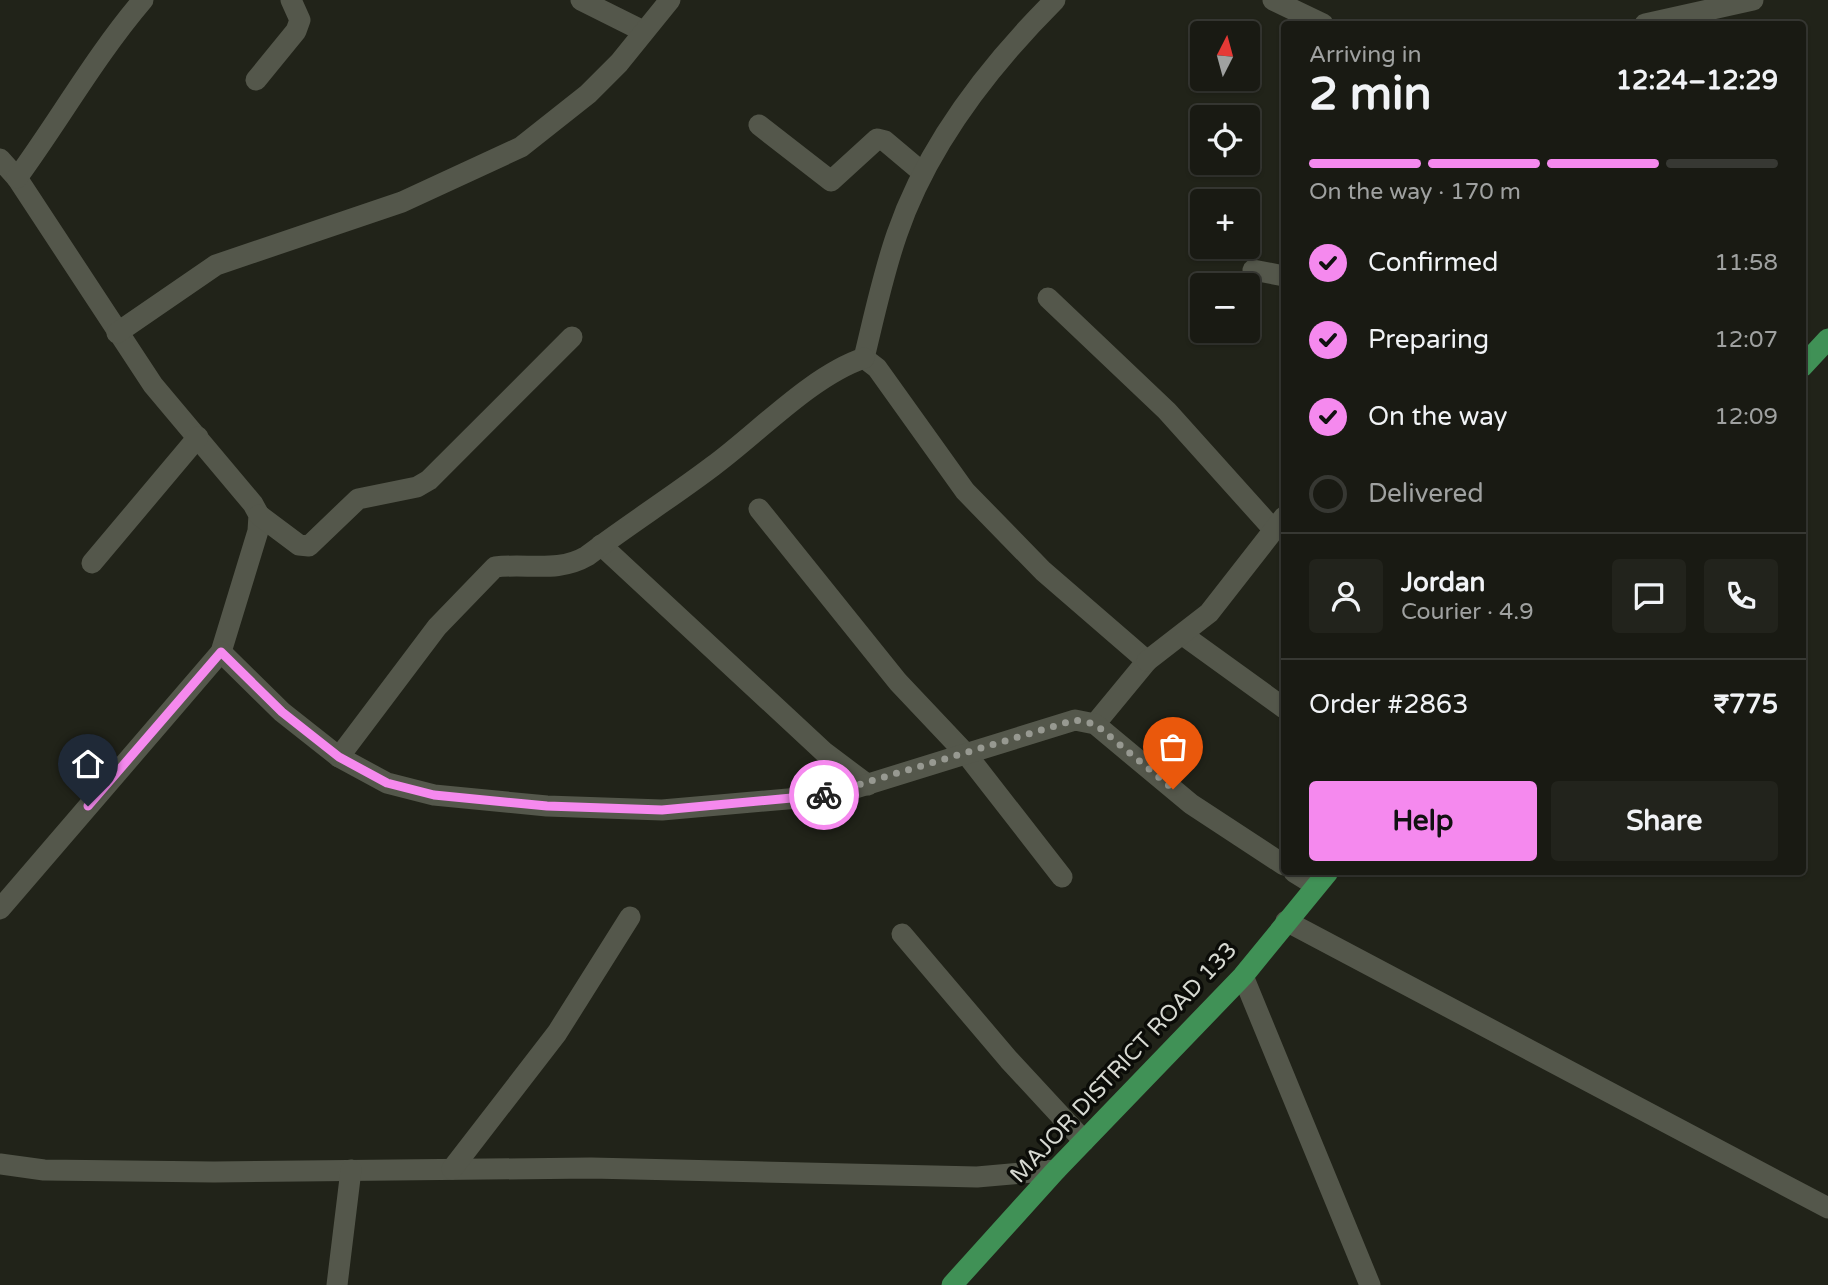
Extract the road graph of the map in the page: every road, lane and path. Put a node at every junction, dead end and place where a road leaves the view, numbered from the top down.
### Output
1 (143, 0) edge
2 (291, 0) edge
3 (581, 0) edge
4 (670, 0) edge
5 (1055, 0) edge
6 (1273, 0) edge
7 (1748, 1) edge
8 (1317, 21) edge
9 (1658, 21) edge
10 (1736, 21) edge
11 (643, 31) junction
12 (256, 80) dead end
13 (759, 125) dead end
14 (0, 159) edge
15 (923, 173) junction
16 (17, 178) junction
17 (1253, 270) dead end
18 (1281, 275) edge
19 (1048, 298) dead end
20 (117, 333) junction
21 (572, 337) dead end
22 (1828, 339) edge
23 (864, 358) junction
24 (1806, 363) edge
25 (198, 437) junction
26 (759, 509) dead end
27 (259, 515) junction
28 (1279, 523) edge
29 (601, 545) junction
30 (92, 563) dead end
31 (1183, 635) junction
32 (221, 652) junction
33 (1147, 661) junction
34 (1281, 706) edge
35 (1095, 724) junction
36 (967, 755) junction
37 (339, 757) junction
38 (868, 785) junction
39 (1281, 863) edge
40 (1062, 877) dead end
41 (1321, 878) edge
42 (0, 909) edge
43 (630, 917) dead end
44 (1286, 921) junction
45 (902, 934) dead end
46 (1243, 976) junction
47 (1084, 1141) junction
48 (0, 1164) edge
49 (452, 1169) junction
50 (351, 1170) junction
51 (1056, 1170) junction
52 (1828, 1208) edge
53 (337, 1285) edge
54 (952, 1285) edge
55 (1370, 1285) edge

1 - 16 street
2 - 12 street
3 - 11 street
4 - 11 street
5 - 15 street
6 - 8 street
7 - 9 street
7 - 10 street
11 - 20 street
13 - 15 street
14 - 16 street
15 - 23 street
16 - 20 street
17 - 18 street
19 - 28 street
20 - 25 street
21 - 27 street
22 - 24 main road
23 - 29 street
23 - 33 street
25 - 27 street
25 - 30 street
26 - 36 street
27 - 32 street
28 - 31 street
29 - 37 street
29 - 38 street
31 - 33 street
31 - 34 street
32 - 37 street
32 - 42 street
33 - 35 street
35 - 36 street
35 - 39 street
36 - 38 street
36 - 40 street
37 - 38 street
41 - 44 main road, MAJOR DISTRICT ROAD 133
43 - 49 street
44 - 46 main road, MAJOR DISTRICT ROAD 133
44 - 52 street
45 - 47 street
46 - 47 main road, MAJOR DISTRICT ROAD 133
46 - 55 street
47 - 51 main road, MAJOR DISTRICT ROAD 133
48 - 50 street
49 - 50 street
49 - 51 street
50 - 53 street
51 - 54 main road, MAJOR DISTRICT ROAD 133

